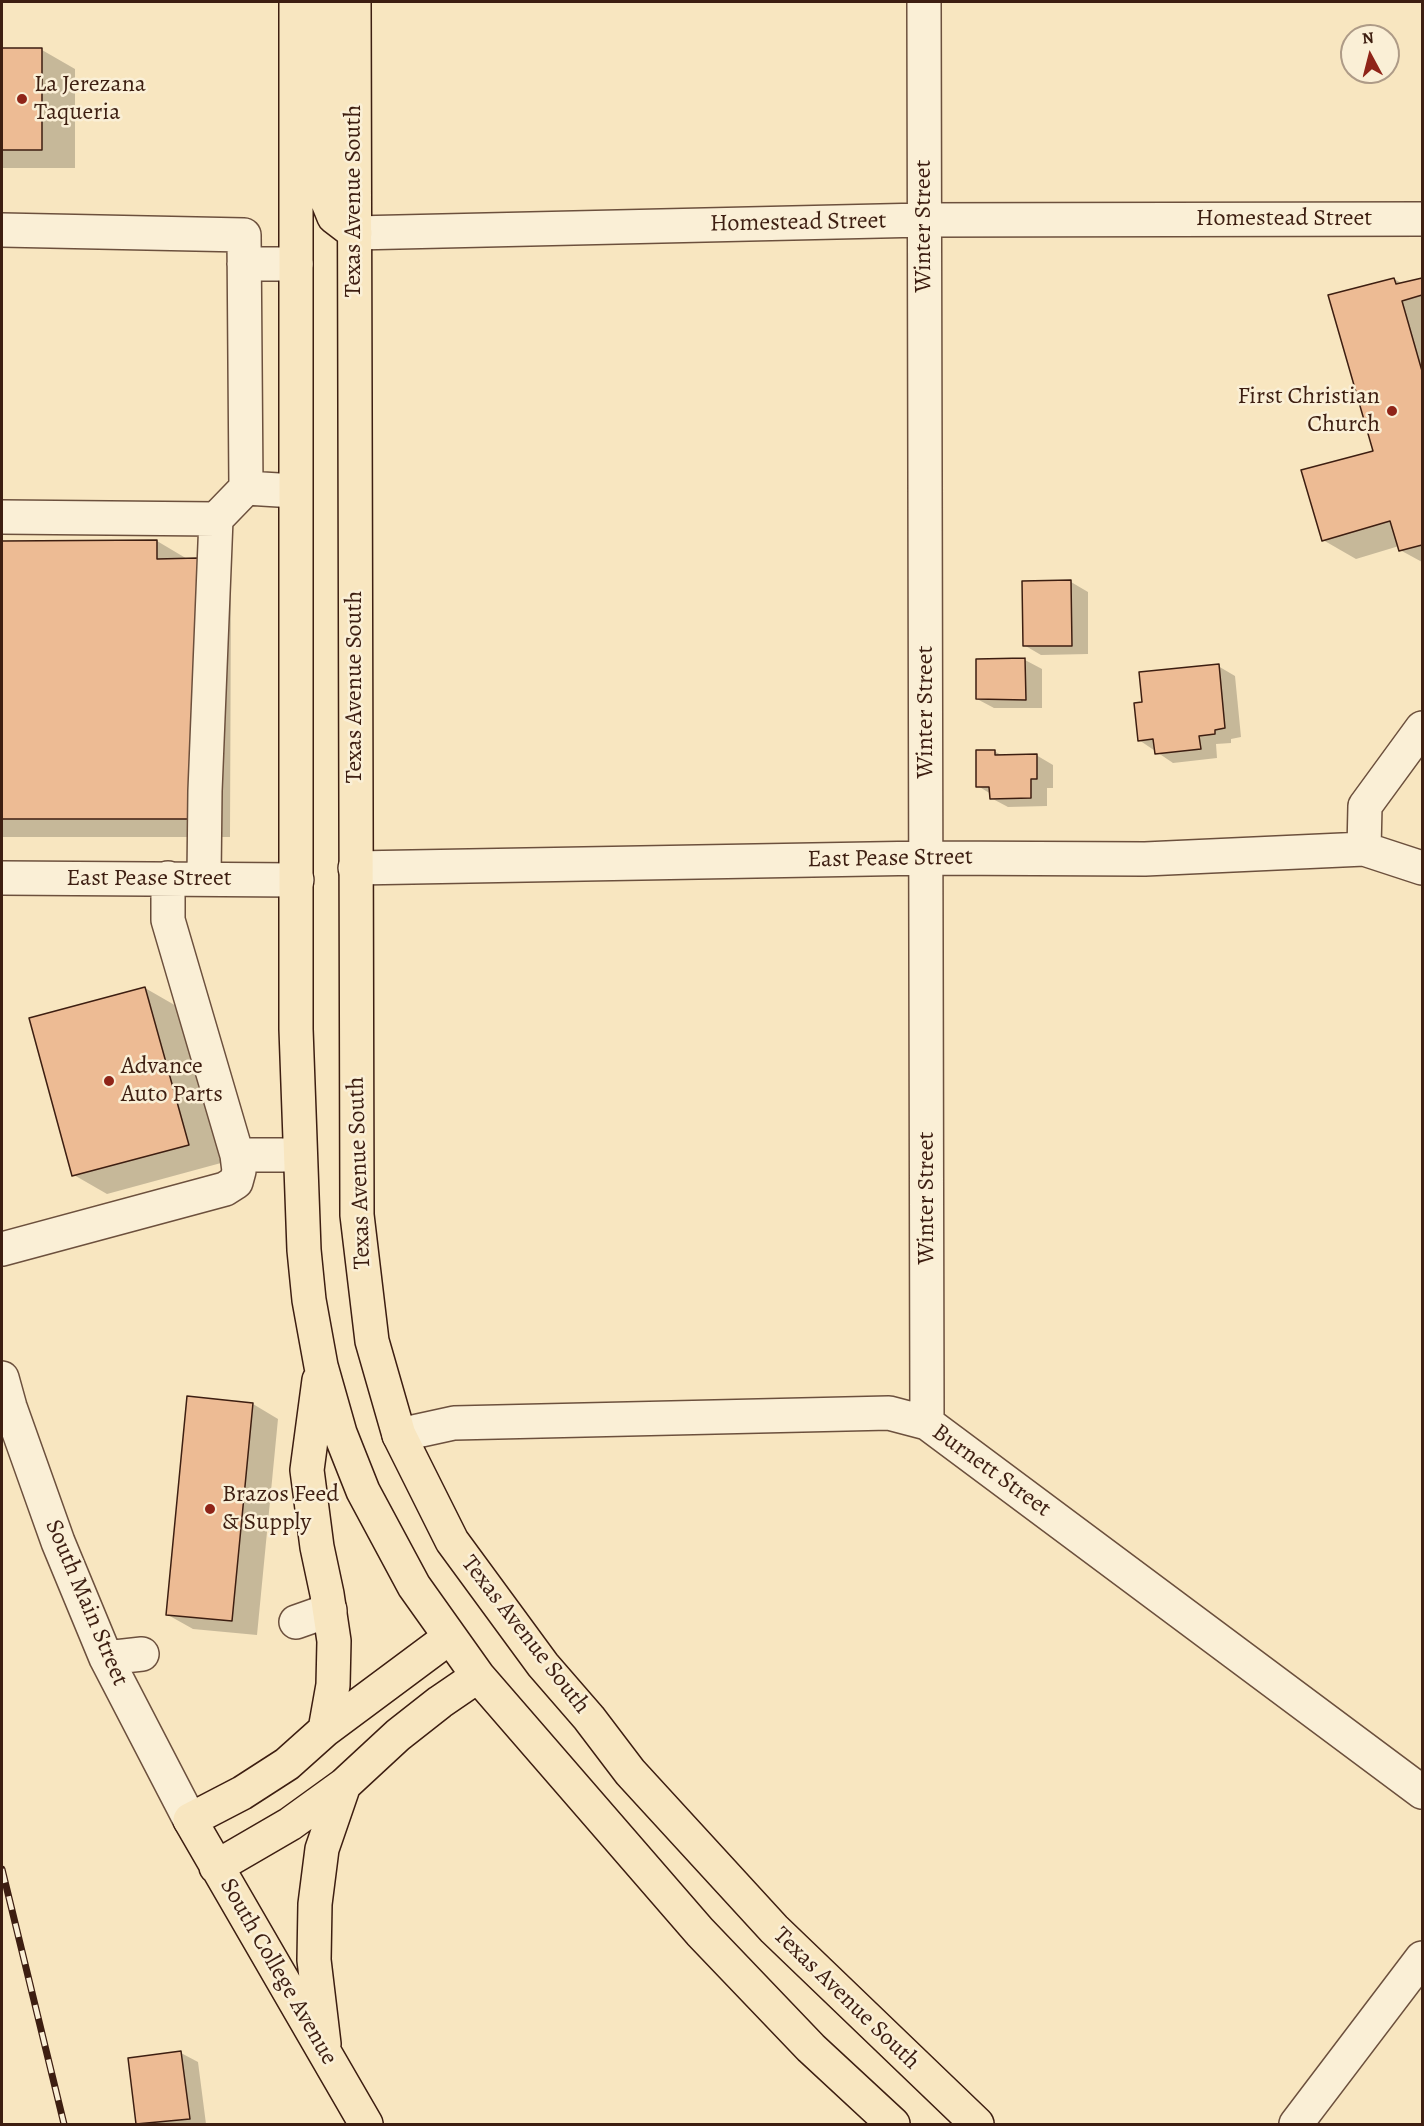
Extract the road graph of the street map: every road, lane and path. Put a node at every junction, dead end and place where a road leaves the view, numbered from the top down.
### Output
1 (296, 2) edge
2 (323, 2) edge
3 (354, 2) edge
4 (924, 2) edge
5 (1422, 219) edge
6 (924, 220) junction
7 (2, 230) edge
8 (355, 233) junction
9 (244, 264) junction
10 (296, 264) junction
11 (246, 488) junction
12 (295, 491) junction
13 (2, 517) edge
14 (216, 519) junction
15 (1422, 728) edge
16 (1364, 849) junction
17 (927, 858) junction
18 (355, 868) junction
19 (1422, 868) edge
20 (2, 878) edge
21 (204, 878) junction
22 (168, 879) junction
23 (297, 880) junction
24 (237, 1155) junction
25 (300, 1155) junction
26 (2, 1249) edge
27 (321, 1366) junction
28 (2, 1378) edge
29 (927, 1423) junction
30 (399, 1435) junction
31 (330, 1610) junction
32 (296, 1622) dead end
33 (450, 1637) junction
34 (142, 1654) dead end
35 (106, 1658) junction
36 (478, 1676) junction
37 (325, 1730) junction
38 (344, 1785) junction
39 (1422, 1792) edge
40 (190, 1820) junction
41 (216, 1867) junction
42 (1422, 1958) edge
43 (326, 2054) junction
44 (366, 2124) edge
45 (893, 2124) edge
46 (976, 2124) edge
47 (1296, 2124) edge

1 - 10 main road
2 - 8 main road
3 - 8 main road, Texas Avenue South
4 - 6 street, Winter Street
5 - 6 street, Homestead Street
6 - 8 street, Homestead Street
6 - 17 street, Winter Street
7 - 9 street
8 - 18 main road, Texas Avenue South
9 - 10 street
9 - 11 street
10 - 12 main road
11 - 12 street
11 - 14 street
12 - 23 main road
13 - 14 street
14 - 21 street
15 - 16 street
16 - 17 street, East Pease Street
16 - 19 street, East Pease Street
17 - 18 street, East Pease Street
17 - 29 street, Winter Street
18 - 30 main road, Texas Avenue South
20 - 22 street, East Pease Street
21 - 22 street, East Pease Street
21 - 23 street, East Pease Street
22 - 24 street
23 - 25 main road
24 - 25 street
24 - 26 street
25 - 27 main road
27 - 31 main road
27 - 33 main road
28 - 35 street, South Main Street
29 - 30 street, Burnett Street
29 - 39 street, Burnett Street
30 - 46 main road, Texas Avenue South
31 - 32 street
31 - 37 main road
33 - 36 main road
33 - 37 main road
34 - 35 street
35 - 40 street, South Main Street
36 - 38 main road
36 - 45 main road
37 - 40 main road
38 - 41 main road
38 - 43 main road
40 - 41 main road, South College Avenue
41 - 43 main road, South College Avenue
42 - 47 street
43 - 44 main road, South College Avenue

